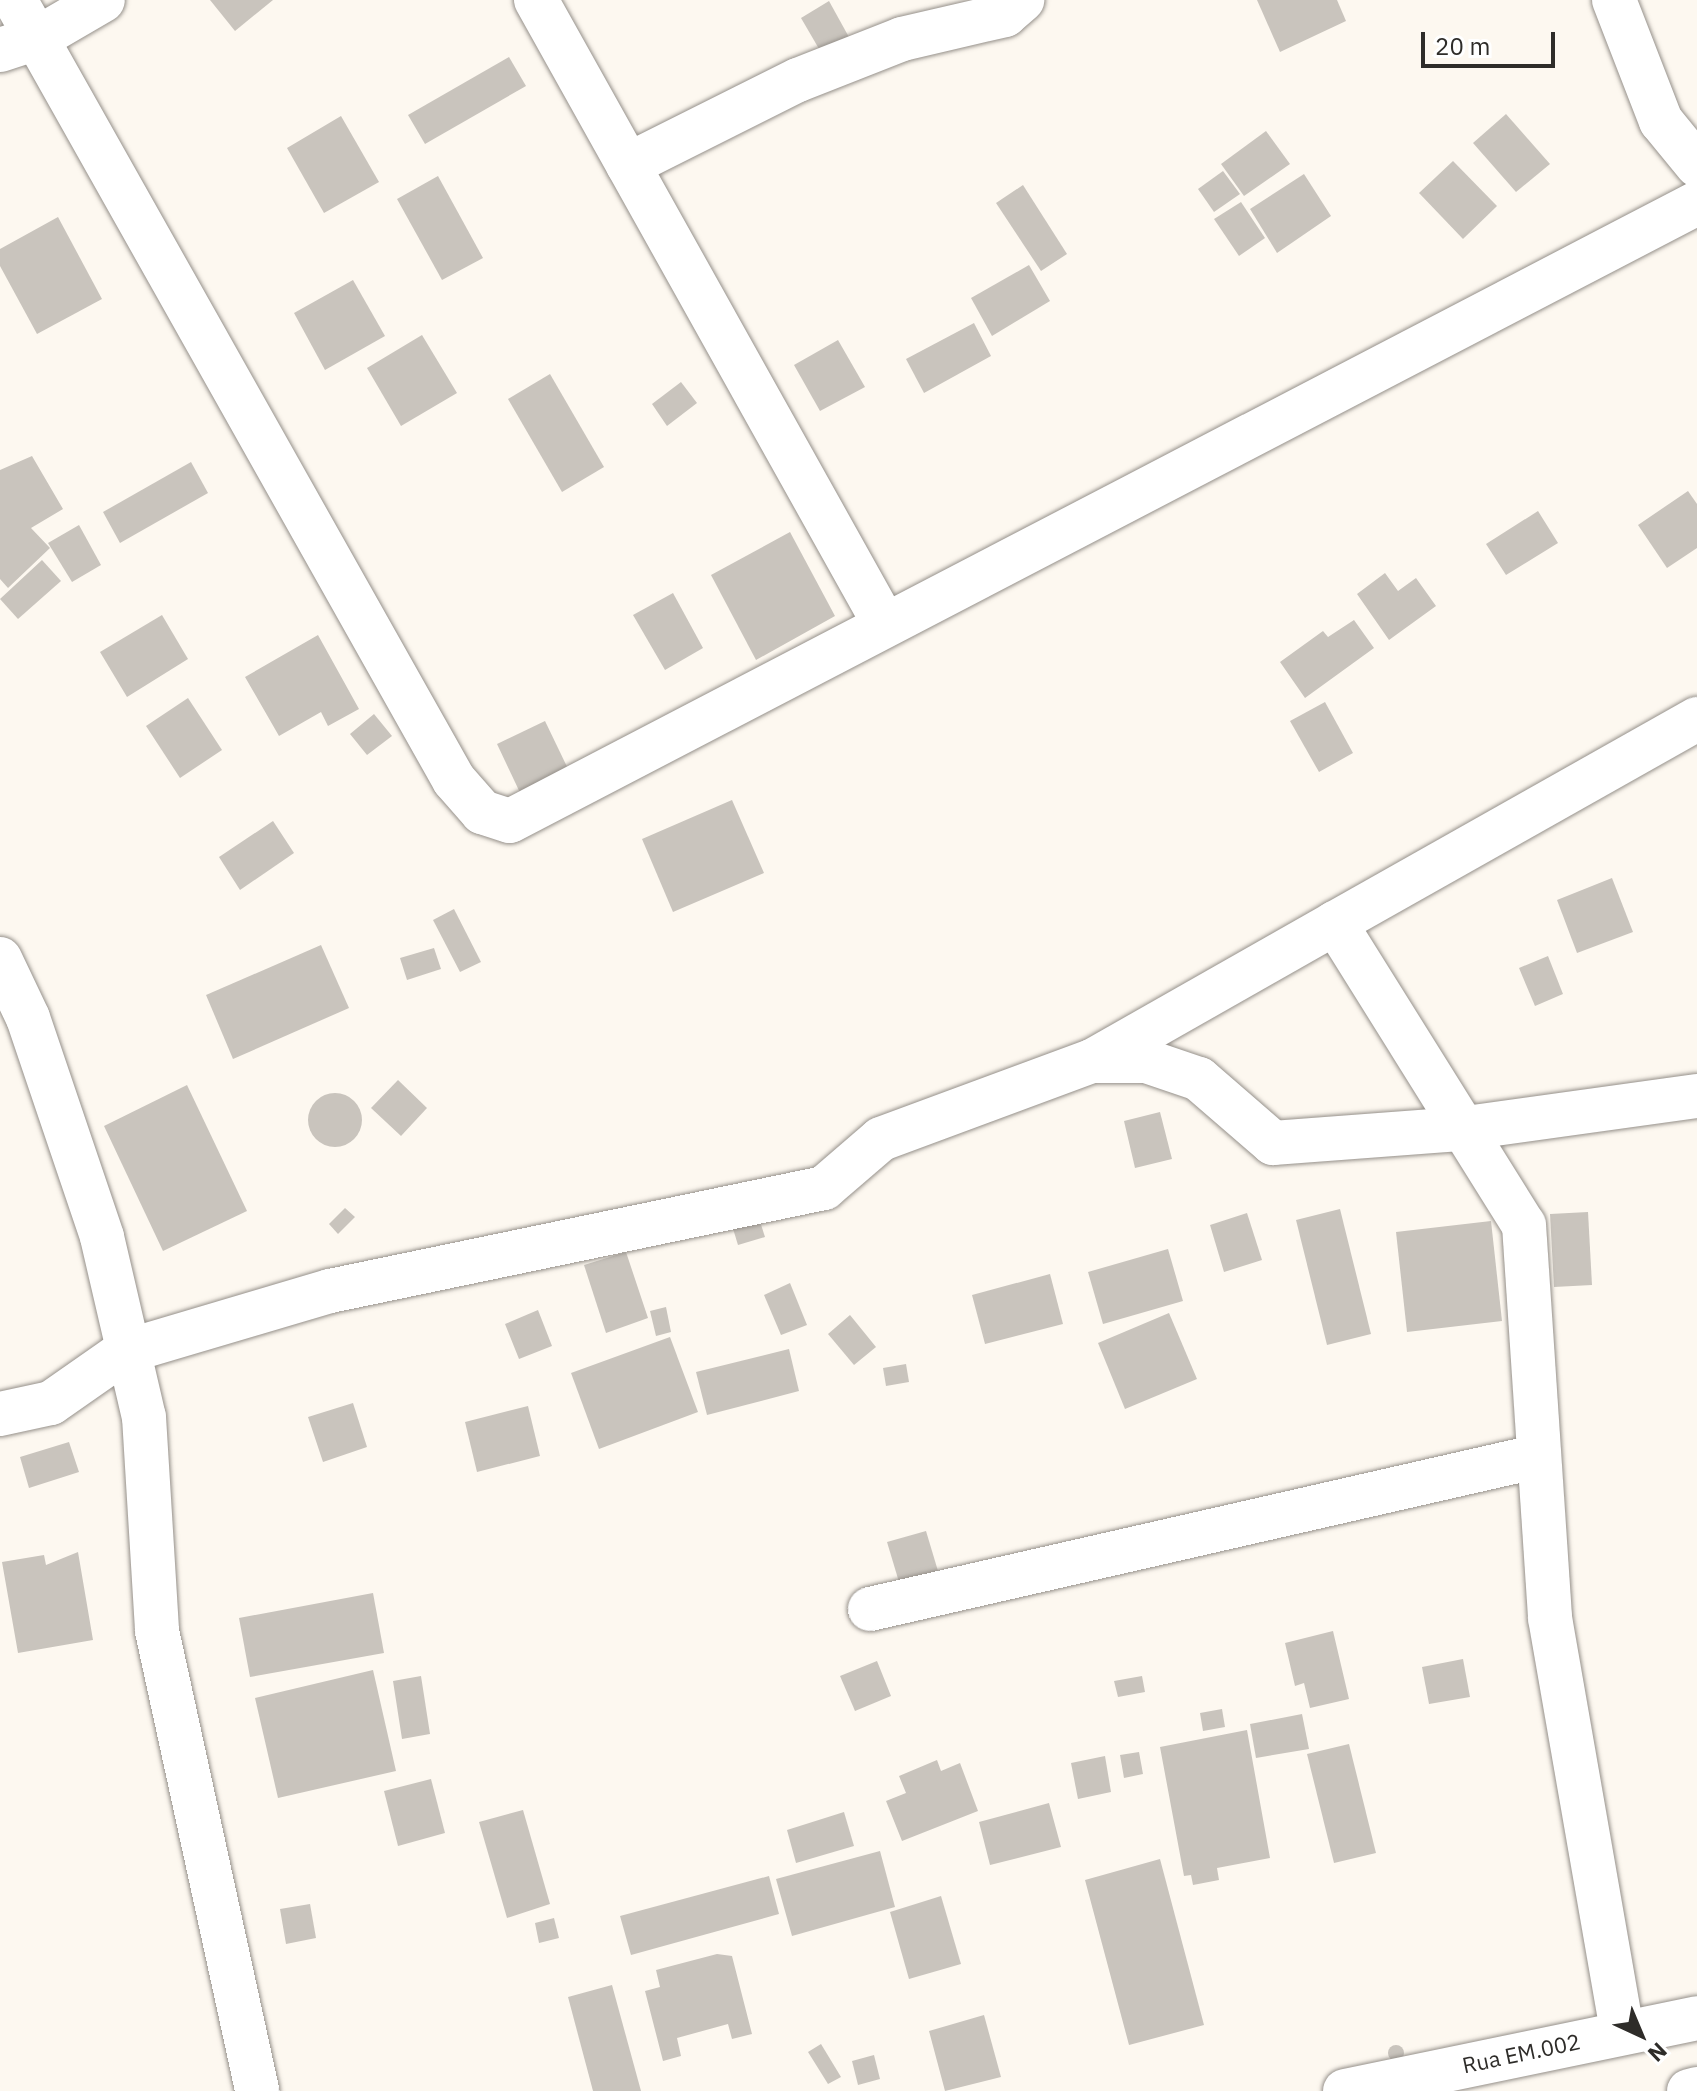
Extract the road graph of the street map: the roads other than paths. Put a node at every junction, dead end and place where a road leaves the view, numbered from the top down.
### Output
1 (15, 0) edge
2 (103, 0) edge
3 (536, 0) edge
4 (1022, 0) edge
5 (1614, 0) edge
6 (19, 44) edge
7 (628, 165) junction
8 (1697, 165) edge
9 (1697, 203) edge
10 (885, 625) junction
11 (1697, 719) edge
12 (1335, 923) junction
13 (0, 959) edge
14 (1092, 1061) junction
15 (1697, 1096) edge
16 (1459, 1129) junction
17 (124, 1352) junction
18 (0, 1414) edge
19 (1535, 1457) junction
20 (870, 1609) dead end
21 (1697, 2018) edge
22 (1622, 2032) junction
23 (1697, 2089) edge
24 (257, 2091) edge
25 (1345, 2091) edge
26 (1689, 2091) edge

1 - 6 street
2 - 6 street
3 - 7 street
4 - 7 street
5 - 8 street
6 - 10 street
7 - 10 street
9 - 10 street
11 - 12 street
12 - 14 street
12 - 16 street
13 - 17 street
14 - 16 street
14 - 17 street
15 - 16 street
16 - 19 street
17 - 18 street
17 - 24 street
19 - 20 street
19 - 22 street
21 - 22 street, Rua EM.002
22 - 25 street, Rua EM.002
23 - 26 street

